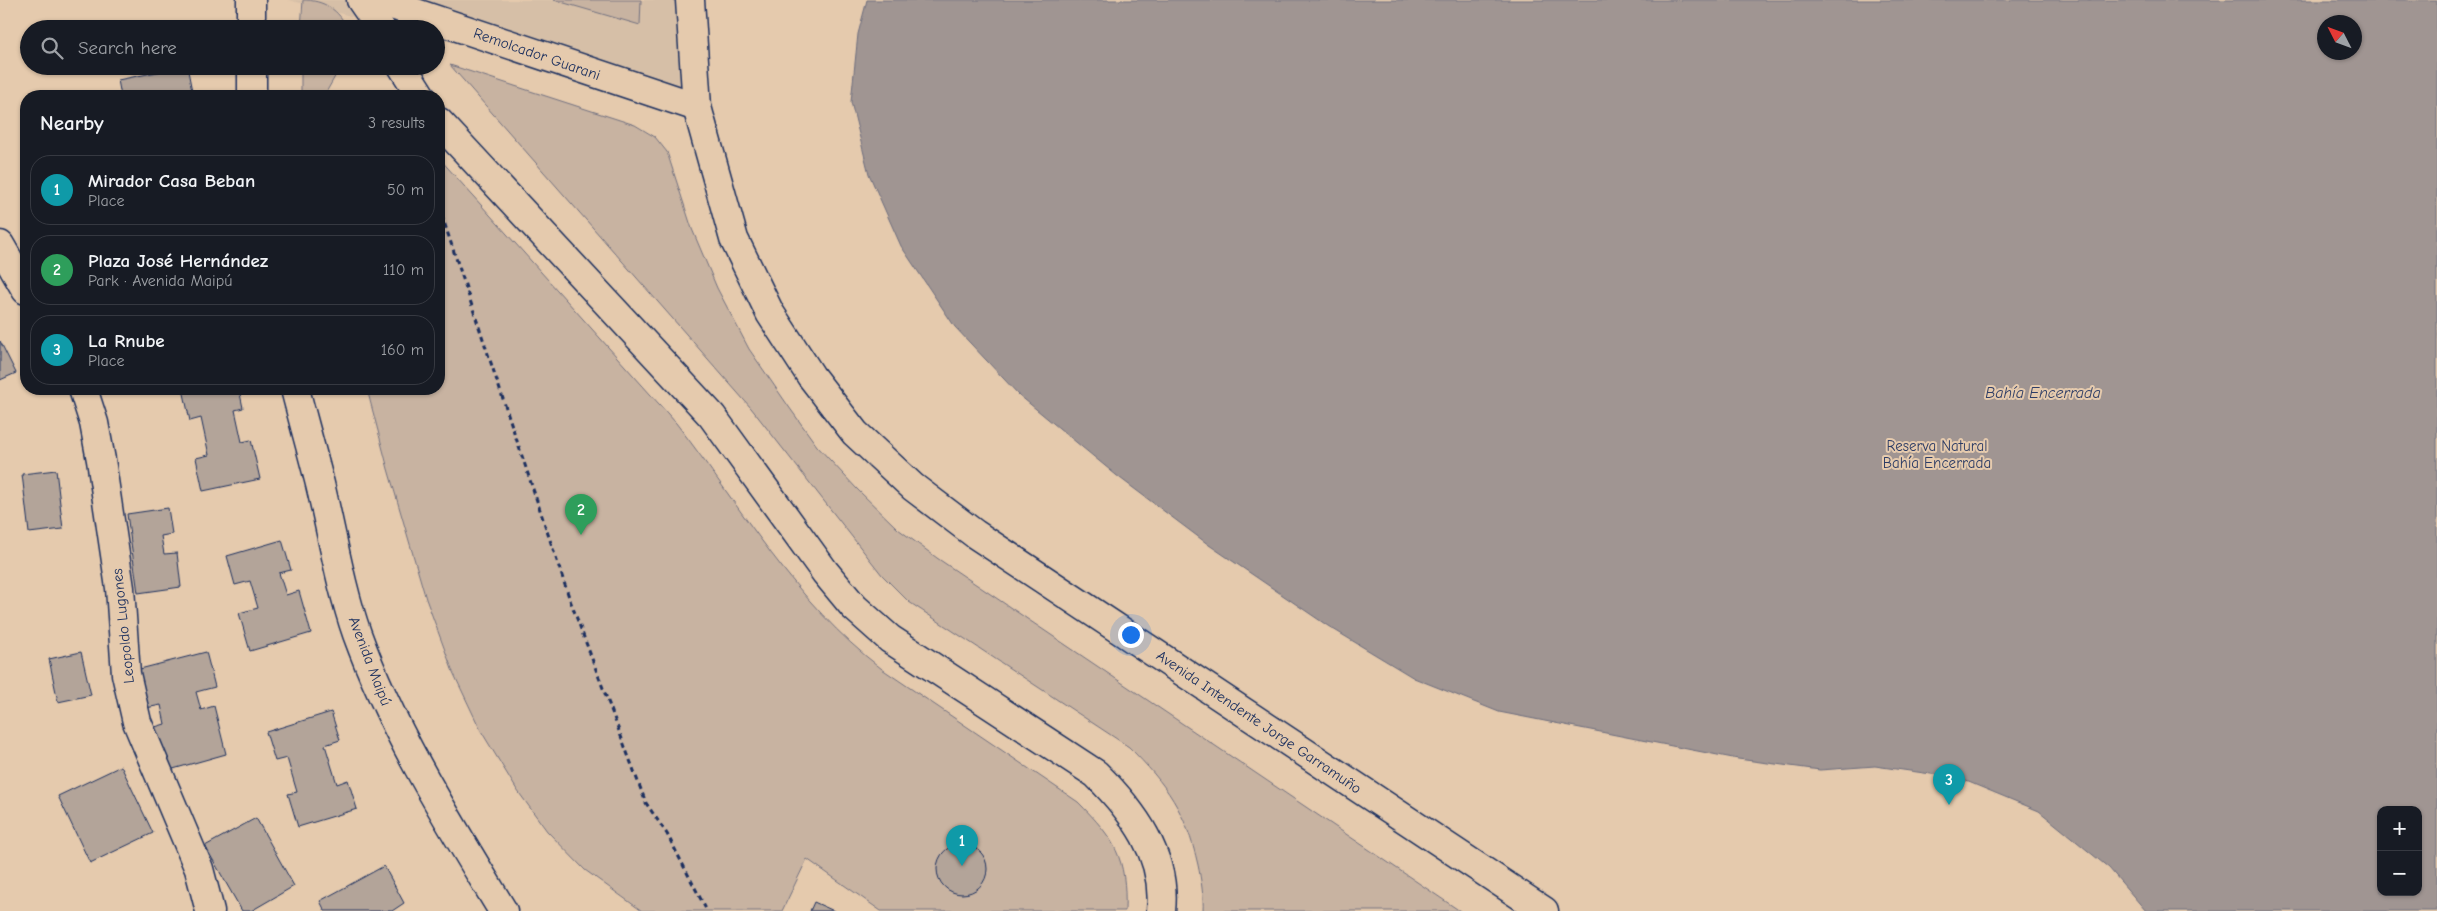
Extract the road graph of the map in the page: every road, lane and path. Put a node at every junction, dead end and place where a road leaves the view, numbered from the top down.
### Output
1 (250, 0) edge
2 (361, 0) edge
3 (377, 0) edge
4 (690, 0) edge
5 (251, 20) edge
6 (375, 20) edge
7 (437, 20) edge
8 (445, 23) edge
9 (252, 75) edge
10 (408, 75) edge
11 (252, 90) edge
12 (418, 90) edge
13 (697, 107) junction
14 (445, 128) edge
15 (445, 225) edge
16 (0, 246) edge
17 (20, 280) edge
18 (85, 395) edge
19 (296, 395) edge
20 (210, 911) edge
21 (503, 911) edge
22 (707, 911) edge
23 (1161, 911) edge
24 (1544, 911) edge

1 - 5 street
2 - 6 street
3 - 7 street, Remolcador Guarani
4 - 13 street, Avenida Intendente Jorge Garramuño
8 - 13 street, Remolcador Guarani
9 - 11 street
10 - 12 street
13 - 24 street, Avenida Intendente Jorge Garramuño
14 - 23 street
15 - 22 path
16 - 17 street
18 - 20 street, Leopoldo Lugones
19 - 21 street, Avenida Maipú

